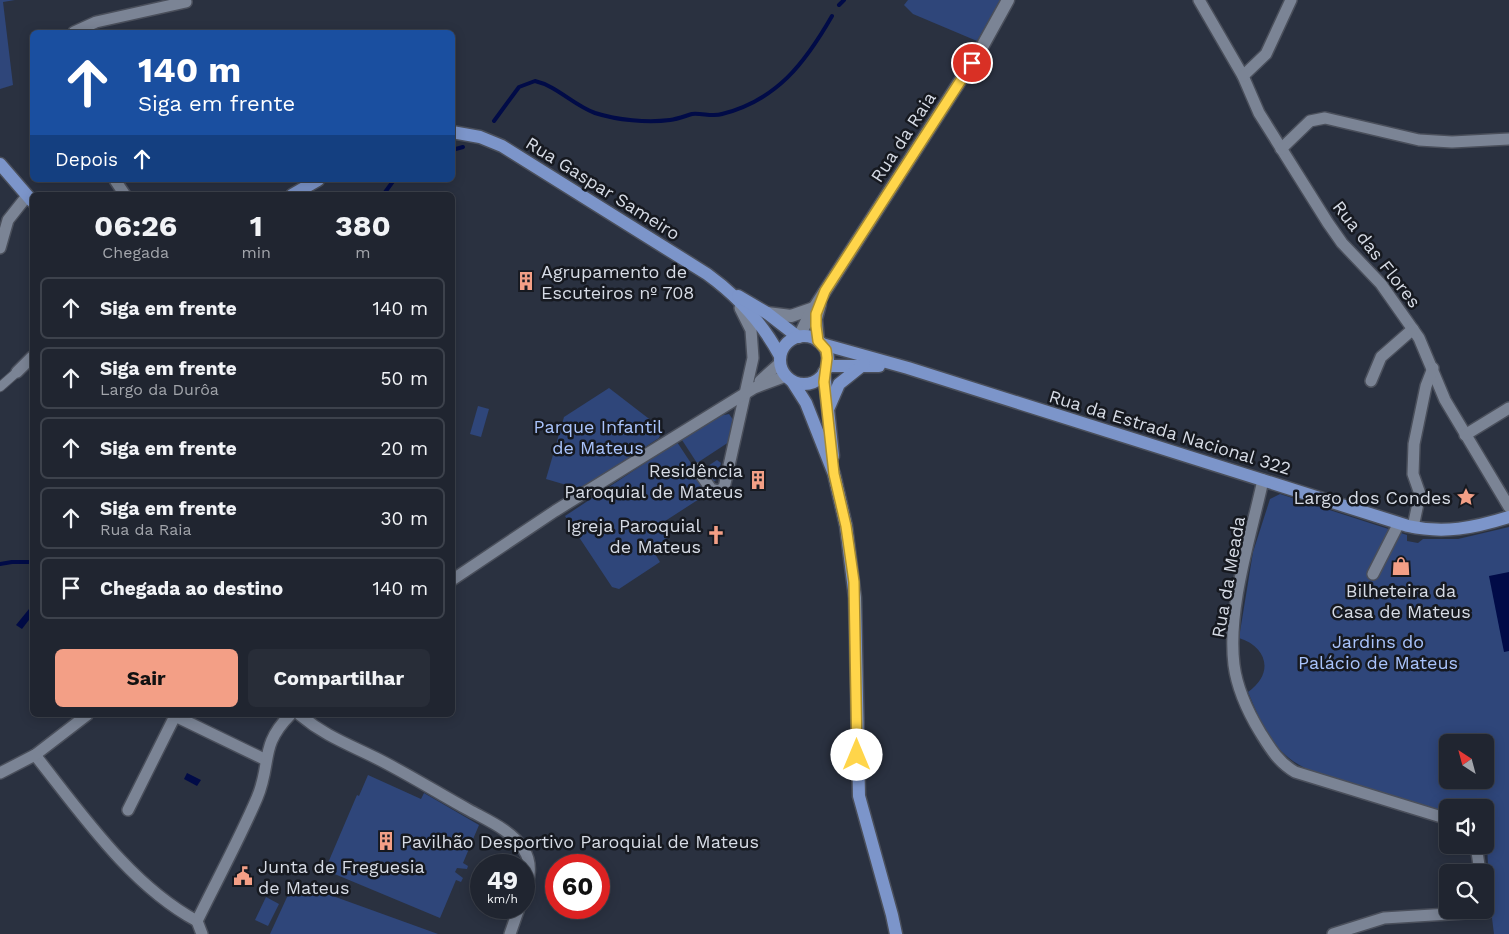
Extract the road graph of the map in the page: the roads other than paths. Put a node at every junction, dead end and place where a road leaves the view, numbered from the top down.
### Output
1 (1008, 0) edge
2 (1199, 0) edge
3 (1291, 0) edge
4 (186, 2) dead end
5 (78, 30) edge
6 (1243, 76) junction
7 (455, 133) edge
8 (1509, 139) edge
9 (1281, 149) junction
10 (0, 164) edge
11 (315, 182) edge
12 (297, 192) edge
13 (30, 198) edge
14 (0, 248) edge
15 (727, 290) junction
16 (825, 291) junction
17 (814, 308) junction
18 (767, 313) junction
19 (1413, 329) junction
20 (798, 337) junction
21 (820, 342) junction
22 (30, 359) edge
23 (780, 359) junction
24 (864, 364) junction
25 (908, 368) junction
26 (1432, 368) junction
27 (825, 369) junction
28 (17, 372) joint
29 (789, 378) junction
30 (1371, 381) dead end
31 (0, 387) edge
32 (745, 394) junction
33 (1509, 408) edge
34 (828, 411) junction
35 (1465, 435) junction
36 (697, 469) dead end
37 (834, 474) junction
38 (1263, 480) junction
39 (1509, 507) edge
40 (1509, 517) edge
41 (1399, 523) junction
42 (1413, 527) junction
43 (1373, 574) dead end
44 (455, 578) edge
45 (84, 717) edge
46 (173, 717) edge
47 (178, 717) edge
48 (288, 717) edge
49 (303, 717) edge
50 (35, 755) junction
51 (266, 760) junction
52 (0, 773) edge
53 (128, 810) dead end
54 (1439, 816) edge
55 (526, 854) edge
56 (1439, 915) edge
57 (515, 919) edge
58 (197, 921) junction
59 (202, 934) edge
60 (510, 934) edge
61 (896, 934) edge
62 (1333, 934) edge

1 - 16 main road, Rua da Raia
2 - 6 street, Rua das Flores
3 - 6 street
4 - 5 street
6 - 9 street, Rua das Flores
7 - 15 main road, Rua Gaspar Sameiro
8 - 9 street
9 - 19 street, Rua das Flores
10 - 13 main road
11 - 12 main road
13 - 14 street
15 - 18 main road
15 - 23 main road
15 - 32 street
16 - 17 main road
16 - 21 main road
17 - 18 main road
17 - 20 main road
18 - 20 main road
19 - 26 street, Rua das Flores
19 - 30 street
20 - 21 main road
20 - 23 main road
21 - 25 main road
21 - 27 main road
22 - 28 street
23 - 29 main road
23 - 32 street
24 - 25 main road
24 - 27 main road
24 - 34 main road
25 - 38 main road, Rua da Estrada Nacional 322
26 - 35 street, Rua das Flores
26 - 42 street
27 - 29 main road
27 - 34 main road
28 - 31 street
29 - 32 street
29 - 37 main road
32 - 36 street
32 - 44 street
33 - 35 street
34 - 37 main road
35 - 39 street, Rua das Flores
37 - 61 main road
38 - 41 main road, Rua da Estrada Nacional 322
38 - 54 street, Rua da Meada
40 - 42 main road, Rua da Estrada Nacional 322
41 - 42 main road, Rua da Estrada Nacional 322
41 - 43 street
45 - 50 street
46 - 53 street
47 - 51 street
48 - 51 street
49 - 55 street
50 - 52 street
50 - 58 street
51 - 58 street
56 - 62 street
57 - 60 street
58 - 59 street

